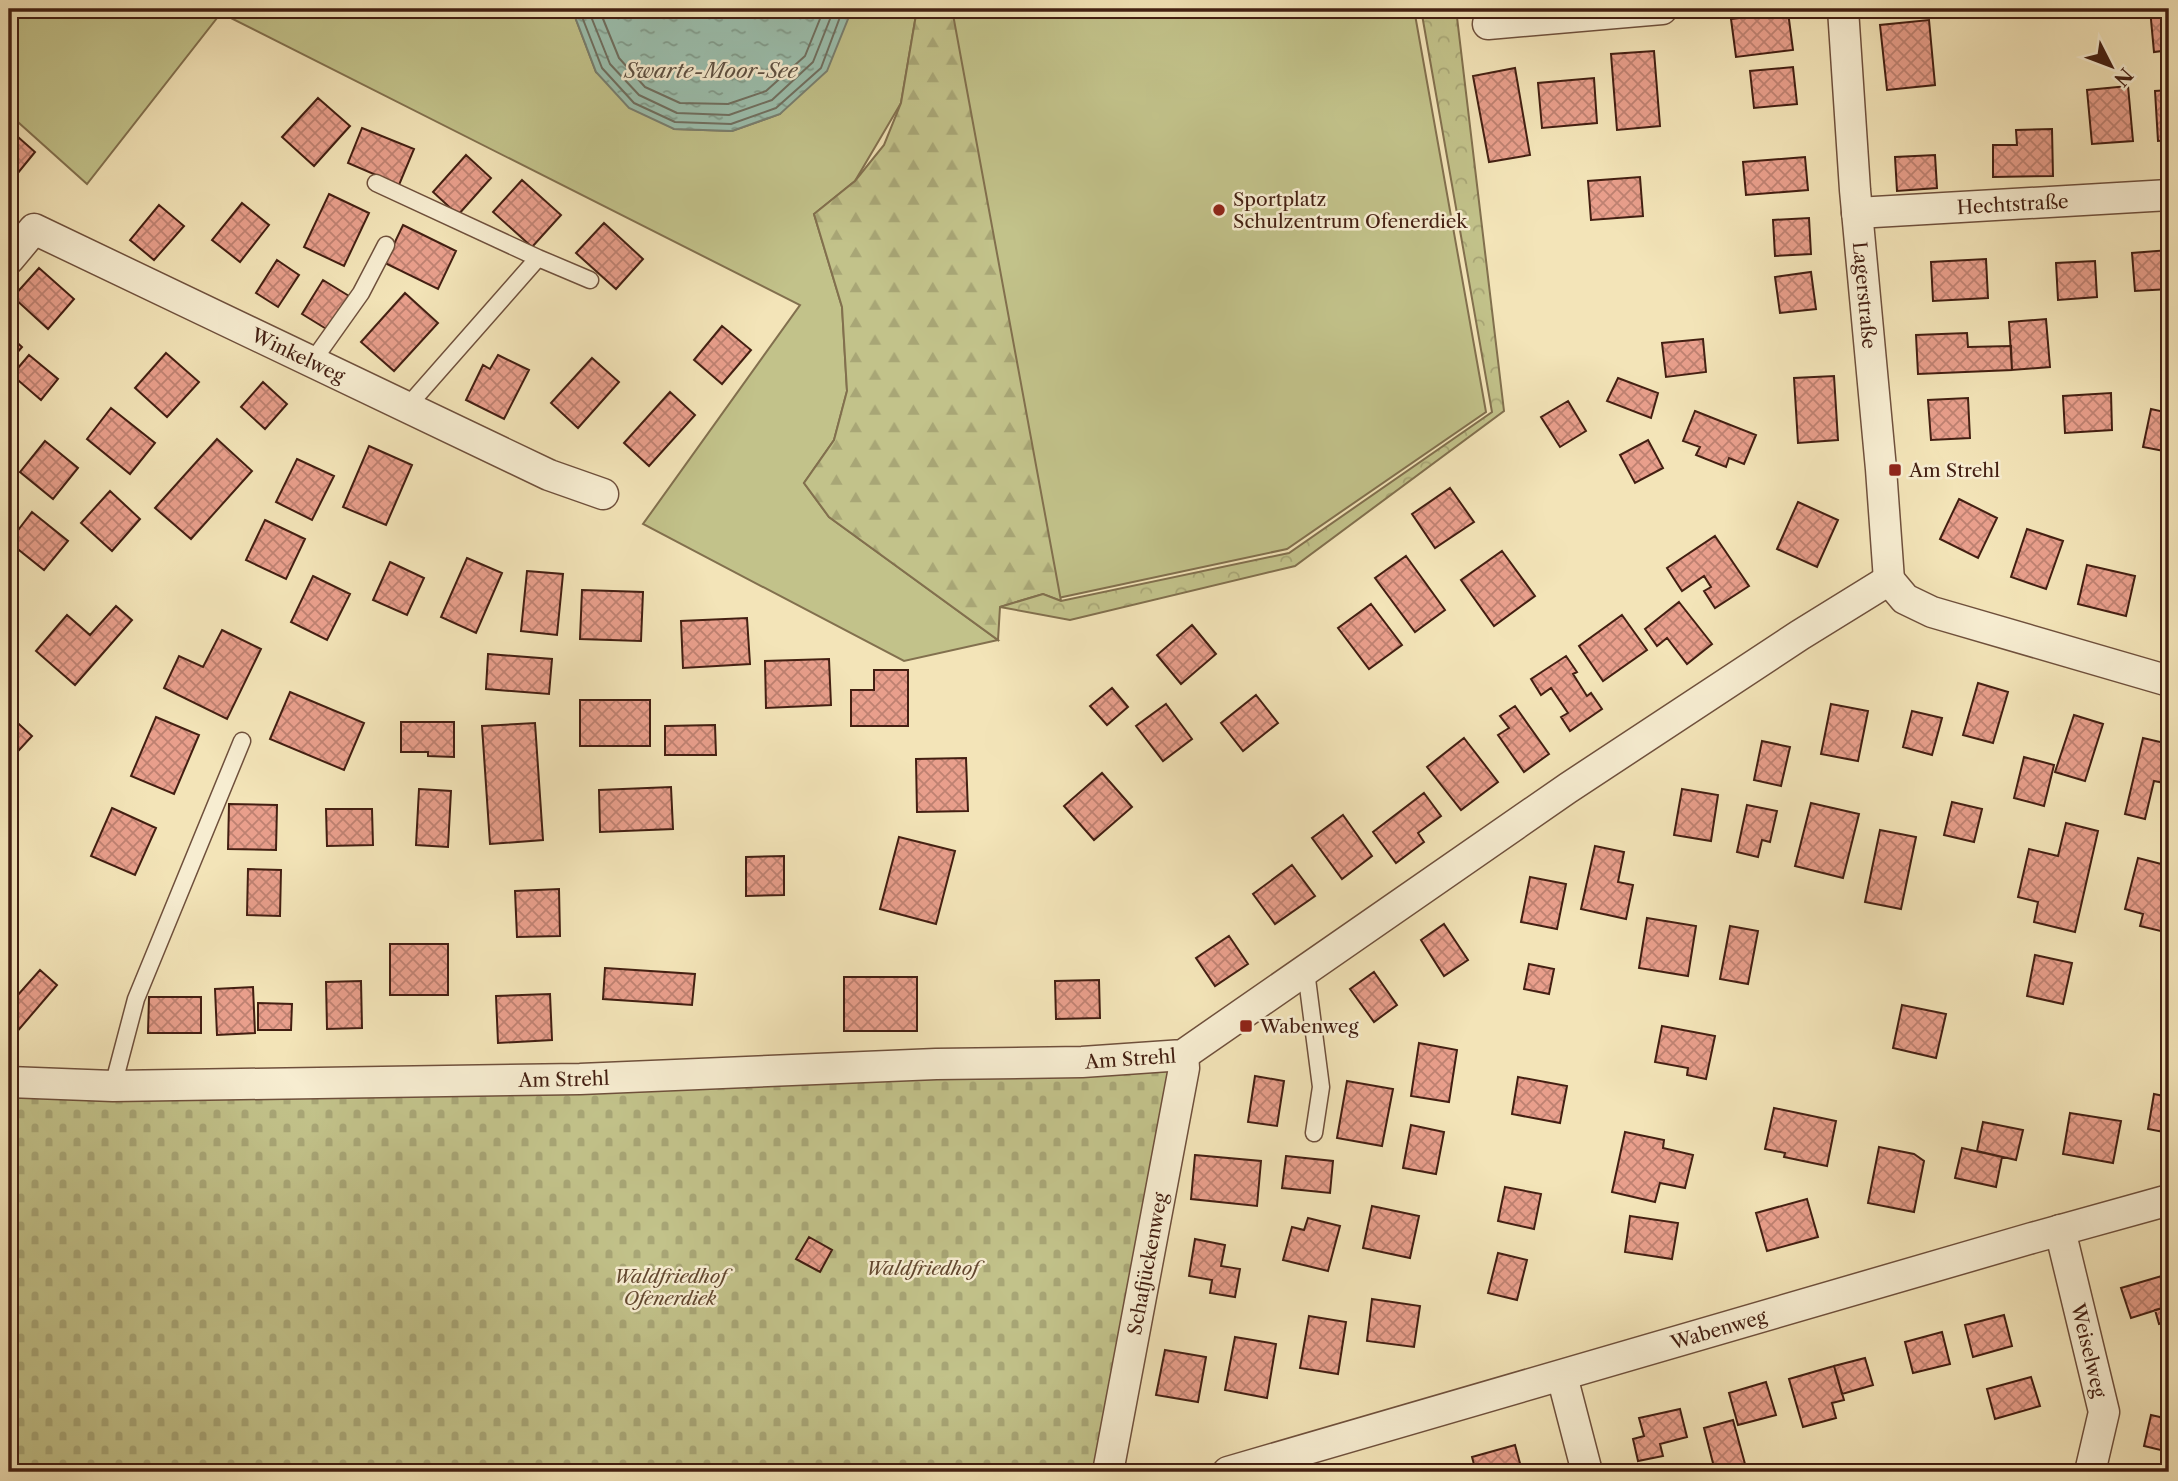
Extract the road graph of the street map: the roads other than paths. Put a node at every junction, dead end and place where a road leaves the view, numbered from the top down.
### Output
1 (1662, 9) edge
2 (1843, 9) edge
3 (1488, 24) dead end
4 (376, 183) dead end
5 (2169, 195) edge
6 (1857, 213) junction
7 (386, 245) dead end
8 (538, 258) junction
9 (9, 260) edge
10 (590, 280) dead end
11 (312, 362) junction
12 (406, 408) junction
13 (603, 494) dead end
14 (1889, 580) junction
15 (2169, 681) edge
16 (242, 741) dead end
17 (1306, 971) junction
18 (1183, 1055) junction
19 (9, 1082) edge
20 (113, 1086) junction
21 (1314, 1133) dead end
22 (2169, 1200) edge
23 (2060, 1230) junction
24 (1562, 1376) junction
25 (1108, 1472) edge
26 (1228, 1472) edge
27 (1587, 1472) edge
28 (2090, 1472) edge

1 - 3 street
2 - 6 street, Lagerstraße
4 - 8 lane
5 - 6 street, Hechtstraße
6 - 14 street, Lagerstraße
7 - 11 lane
8 - 10 lane
8 - 12 lane
9 - 11 street, Winkelweg
11 - 12 street, Winkelweg
12 - 13 street, Winkelweg
14 - 15 street
14 - 17 street, Am Strehl
16 - 20 lane
17 - 18 street, Am Strehl
17 - 21 lane
18 - 20 street, Am Strehl
18 - 25 street, Schafjückenweg
19 - 20 street, Am Strehl
22 - 23 street, Wabenweg
23 - 24 street, Wabenweg
23 - 28 street, Weiselweg
24 - 26 street, Wabenweg
24 - 27 street

